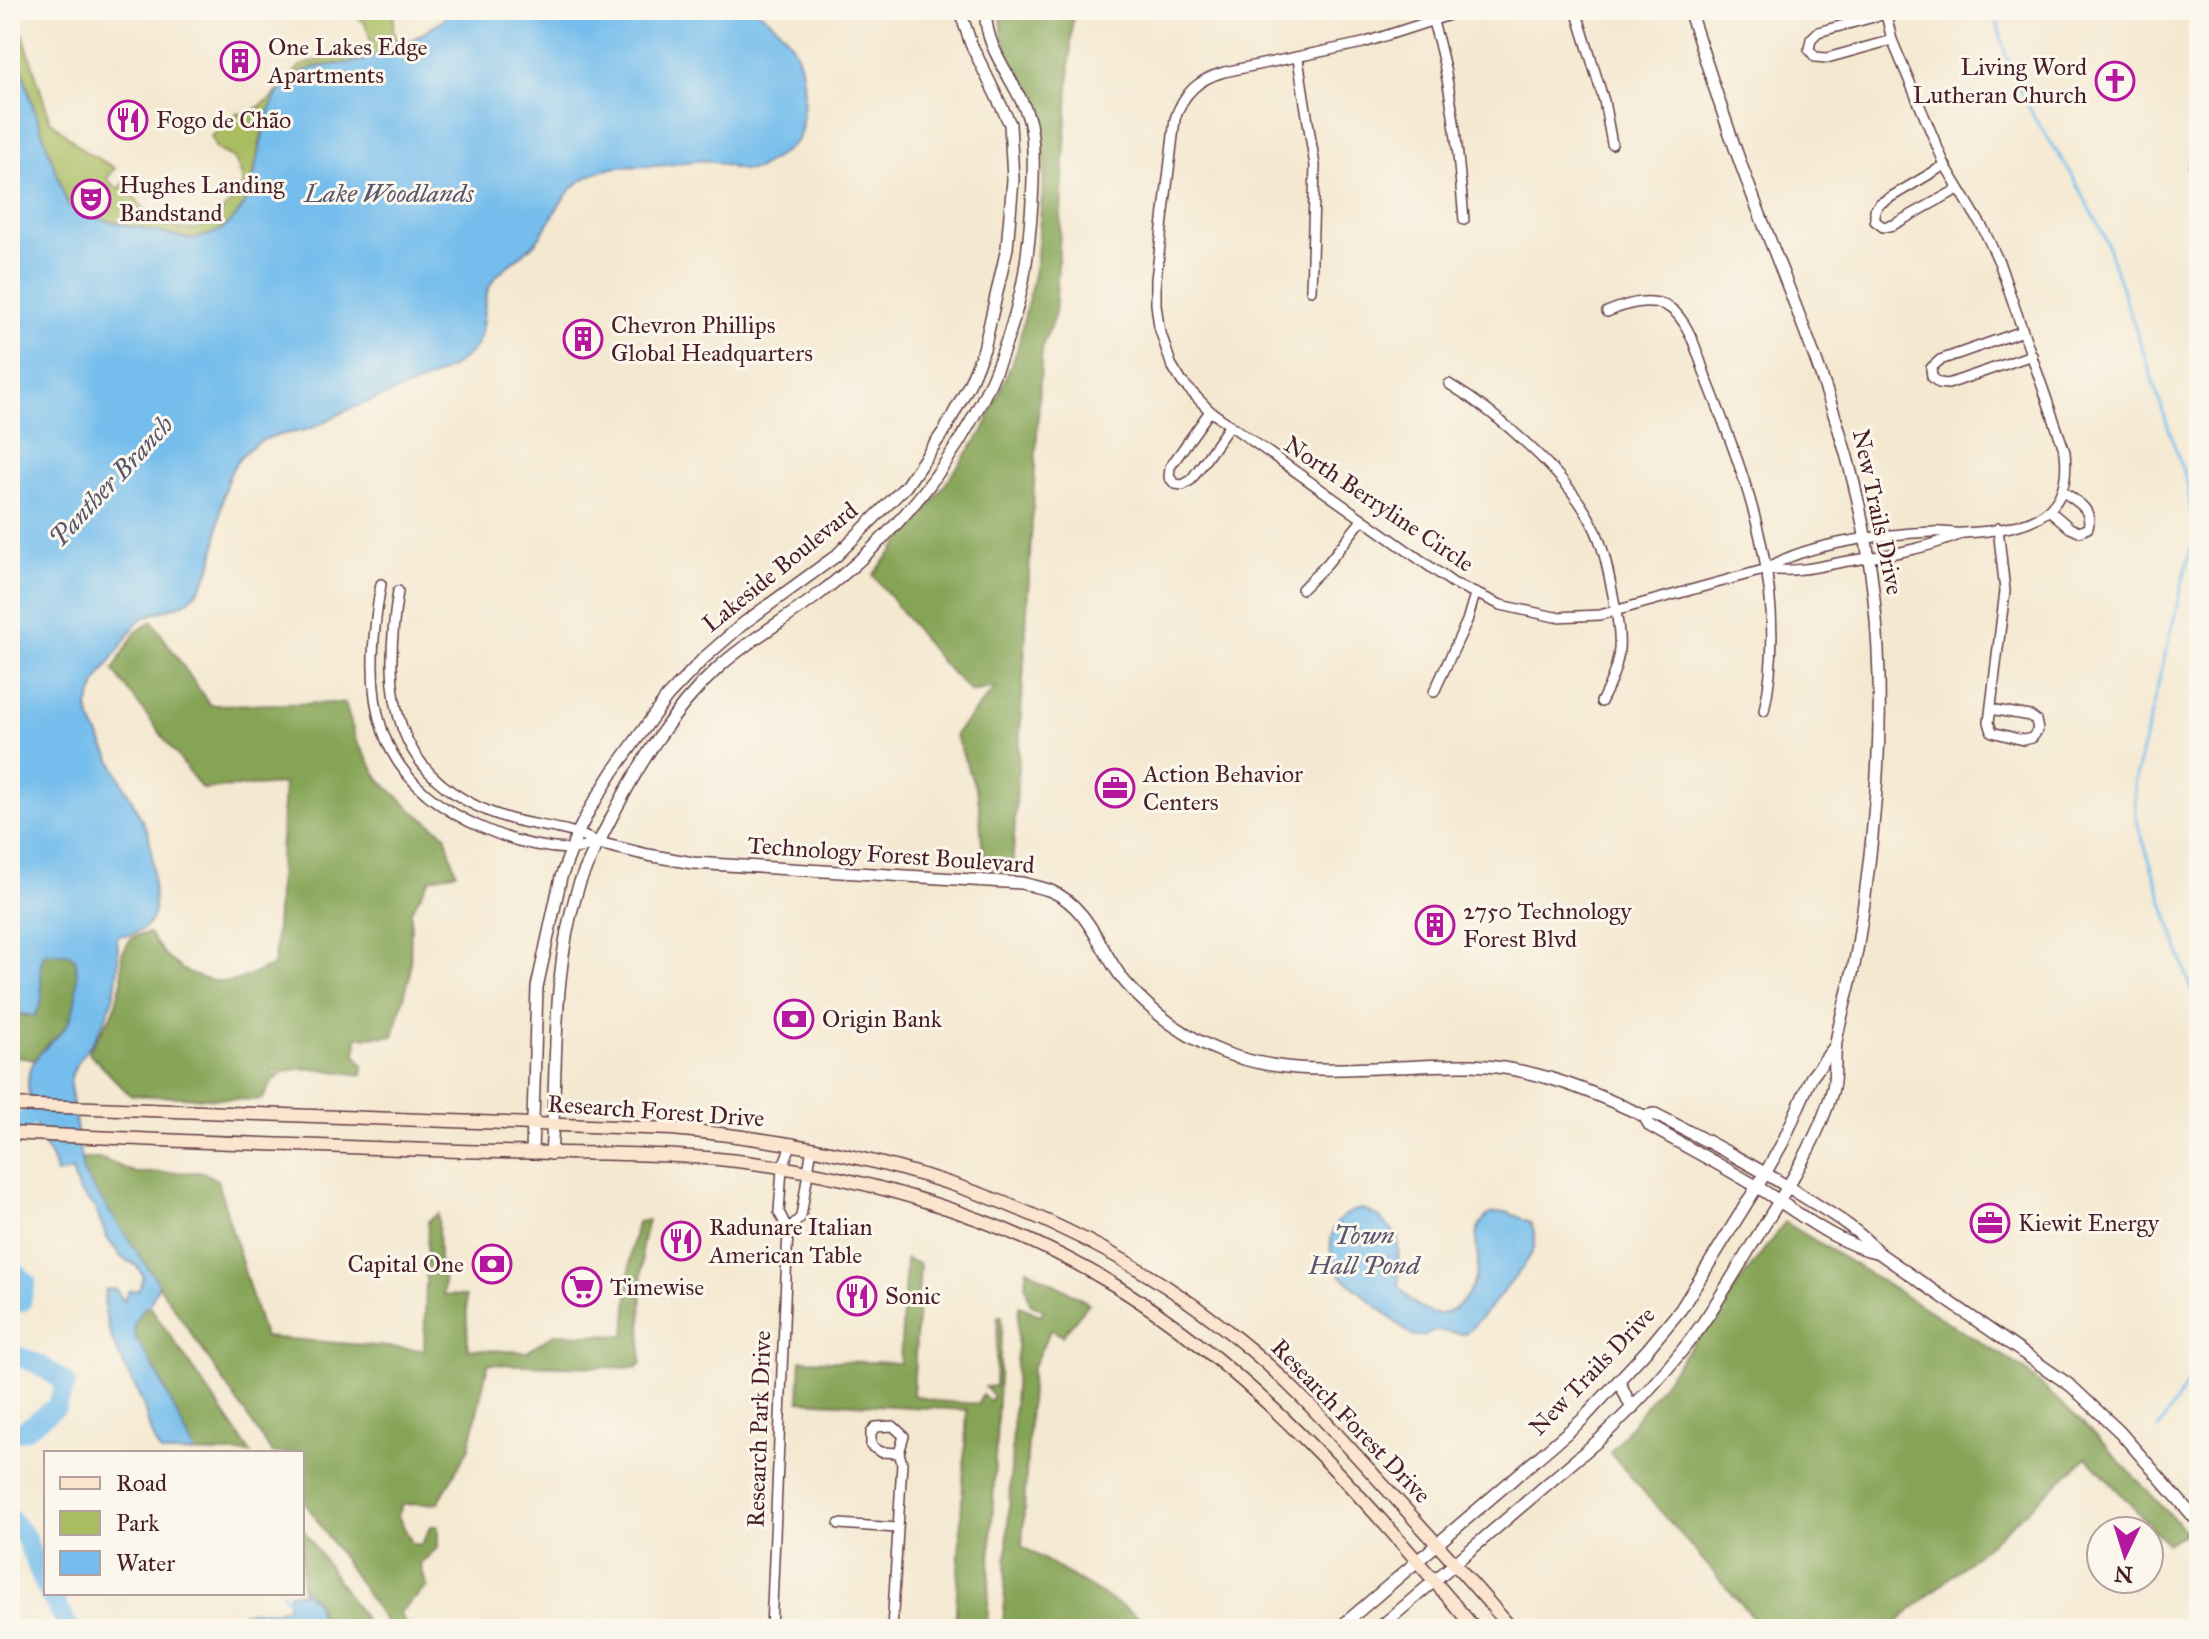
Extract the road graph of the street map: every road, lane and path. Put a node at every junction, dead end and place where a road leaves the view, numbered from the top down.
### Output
1 (963, 10) edge
2 (986, 10) edge
3 (1465, 10) edge
4 (1576, 10) edge
5 (1689, 10) edge
6 (1885, 12) edge
7 (1433, 22) junction
8 (1892, 40) junction
9 (1298, 59) junction
10 (1612, 144) dead end
11 (1945, 165) junction
12 (1013, 180) junction
13 (1032, 183) junction
14 (1958, 189) junction
15 (1464, 220) dead end
16 (1000, 284) junction
17 (1021, 290) junction
18 (1311, 290) dead end
19 (1607, 312) dead end
20 (2023, 331) junction
21 (2032, 355) junction
22 (1449, 384) dead end
23 (1210, 411) junction
24 (1230, 425) junction
25 (2062, 491) junction
26 (2049, 510) junction
27 (1362, 520) junction
28 (1998, 528) junction
29 (1962, 533) junction
30 (1866, 539) junction
31 (836, 556) junction
32 (1869, 558) junction
33 (1767, 569) junction
34 (847, 571) junction
35 (381, 584) dead end
36 (1302, 589) dead end
37 (398, 591) dead end
38 (1475, 594) junction
39 (1616, 612) junction
40 (1434, 692) dead end
41 (667, 697) junction
42 (1601, 702) dead end
43 (1991, 709) junction
44 (677, 710) junction
45 (1764, 711) dead end
46 (578, 832) junction
47 (598, 843) junction
48 (571, 850) junction
49 (1836, 1045) junction
50 (10, 1105) edge
51 (1644, 1116) junction
52 (533, 1125) junction
53 (553, 1126) junction
54 (10, 1133) edge
55 (792, 1143) junction
56 (812, 1147) junction
57 (532, 1153) junction
58 (551, 1154) junction
59 (782, 1168) junction
60 (807, 1172) junction
61 (1766, 1172) junction
62 (1757, 1187) junction
63 (1788, 1187) junction
64 (1779, 1202) junction
65 (788, 1230) junction
66 (1879, 1253) junction
67 (1619, 1381) junction
68 (1606, 1395) junction
69 (1632, 1409) junction
70 (899, 1453) dead end
71 (2199, 1523) edge
72 (839, 1524) dead end
73 (897, 1528) junction
74 (1438, 1544) junction
75 (1417, 1562) junction
76 (1456, 1563) junction
77 (1435, 1581) junction
78 (771, 1629) edge
79 (892, 1629) edge
80 (1338, 1629) edge
81 (1378, 1629) edge
82 (1475, 1629) edge
83 (1512, 1629) edge

1 - 12 street, Lakeside Boulevard
2 - 13 street, Lakeside Boulevard
3 - 7 street, North Berryline Circle
4 - 10 street
5 - 30 street, New Trails Drive
6 - 8 street
6 - 8 street
7 - 9 street, North Berryline Circle
7 - 15 street
8 - 11 street
9 - 18 street
9 - 23 street, North Berryline Circle
11 - 14 street
11 - 14 street
12 - 13 street
12 - 16 street, Lakeside Boulevard
13 - 17 street, Lakeside Boulevard
14 - 20 street
16 - 17 street
16 - 31 street, Lakeside Boulevard
17 - 34 street, Lakeside Boulevard
19 - 33 street
20 - 21 street
20 - 21 street
21 - 25 street
22 - 39 street
23 - 24 street, North Berryline Circle
23 - 24 street
24 - 27 street, North Berryline Circle
25 - 26 street
25 - 26 street
26 - 28 street, North Berryline Circle
27 - 36 street
27 - 38 street, North Berryline Circle
28 - 29 street, North Berryline Circle
28 - 43 street
29 - 30 street, North Berryline Circle
29 - 32 street, North Berryline Circle
30 - 32 street, New Trails Drive
30 - 33 street, North Berryline Circle
31 - 34 street
31 - 41 street, Lakeside Boulevard
32 - 33 street, North Berryline Circle
32 - 49 street, New Trails Drive
33 - 39 street, North Berryline Circle
33 - 45 street
34 - 44 street, Lakeside Boulevard
35 - 48 street, Technology Forest Boulevard
37 - 46 street, Technology Forest Boulevard
38 - 39 street, North Berryline Circle
38 - 40 street
39 - 42 street
41 - 44 street
41 - 46 street, Lakeside Boulevard
43 - 43 street
44 - 47 street, Lakeside Boulevard
46 - 47 street, Technology Forest Boulevard
46 - 48 street, Lakeside Boulevard
47 - 48 street, Technology Forest Boulevard
47 - 51 street, Technology Forest Boulevard
47 - 53 street, Lakeside Boulevard
48 - 52 street, Lakeside Boulevard
49 - 61 street, New Trails Drive
49 - 63 street, New Trails Drive
50 - 52 main road, Research Forest Drive
51 - 61 street, Technology Forest Boulevard
51 - 62 street, Technology Forest Boulevard
52 - 53 main road, Research Forest Drive
52 - 57 street, Lakeside Boulevard
53 - 55 main road, Research Forest Drive
53 - 58 street, Lakeside Boulevard
54 - 57 main road, Research Forest Drive
55 - 56 main road, Research Forest Drive
55 - 59 street, Research Park Drive
56 - 60 street, Research Park Drive
56 - 74 main road, Research Forest Drive
57 - 58 main road, Research Forest Drive
58 - 59 main road, Research Forest Drive
59 - 60 main road, Research Forest Drive
59 - 65 street, Research Park Drive
60 - 65 street, Research Park Drive
60 - 75 main road, Research Forest Drive
61 - 62 street, New Trails Drive
61 - 63 street, Technology Forest Boulevard
62 - 64 street, Technology Forest Boulevard
62 - 67 street, New Trails Drive
63 - 64 street, New Trails Drive
63 - 66 street, Technology Forest Boulevard
64 - 66 street, Technology Forest Boulevard
64 - 69 street, New Trails Drive
65 - 78 street, Research Park Drive
66 - 71 street, Technology Forest Boulevard
67 - 68 street, New Trails Drive
67 - 69 street
68 - 69 street
68 - 74 street, New Trails Drive
69 - 76 street, New Trails Drive
70 - 73 street
72 - 73 street
73 - 79 street
74 - 75 street, New Trails Drive
74 - 76 main road, Research Forest Drive
75 - 77 main road, Research Forest Drive
75 - 80 street, New Trails Drive
76 - 77 street, New Trails Drive
76 - 83 main road, Research Forest Drive
77 - 81 street, New Trails Drive
77 - 82 main road, Research Forest Drive

